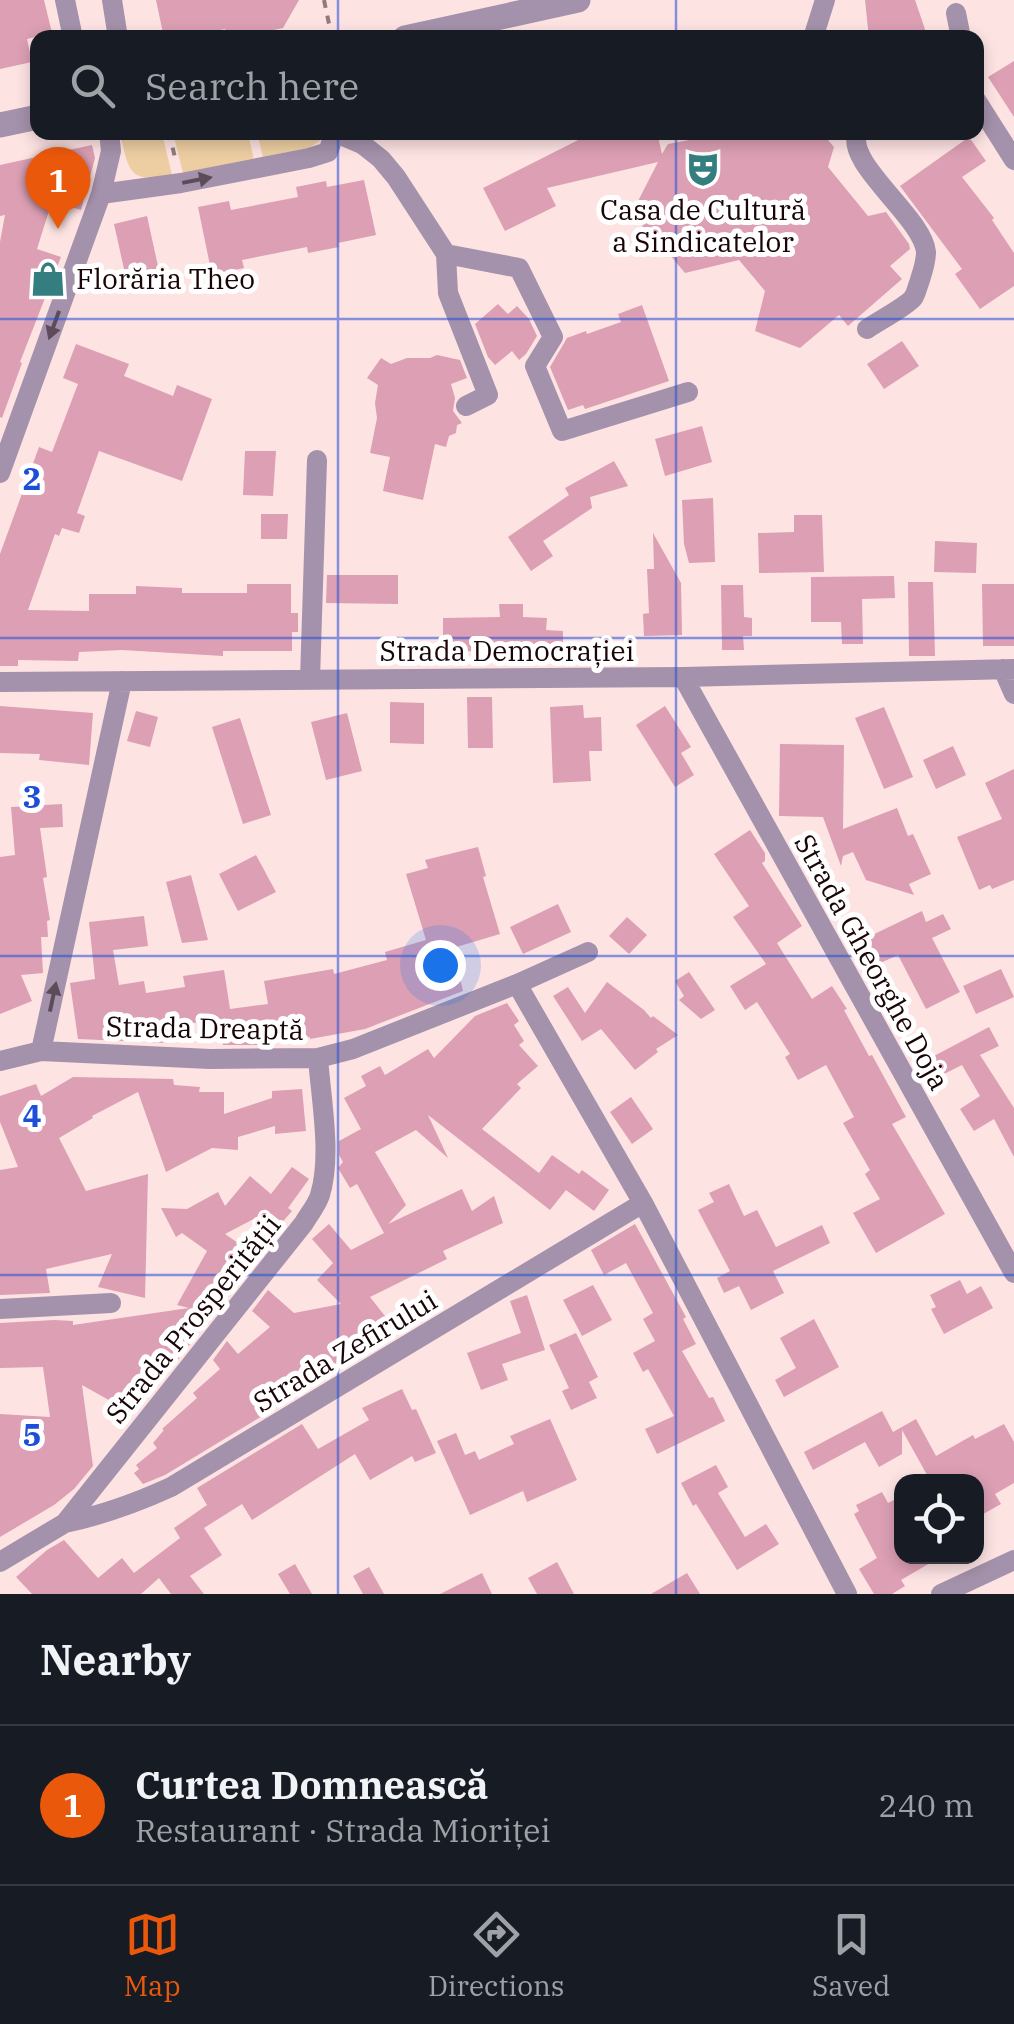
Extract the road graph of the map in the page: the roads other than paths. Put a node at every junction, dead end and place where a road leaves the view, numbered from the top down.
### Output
1 (65, 0) edge
2 (112, 0) edge
3 (578, 0) edge
4 (825, 0) edge
5 (956, 12) dead end
6 (71, 30) edge
7 (117, 30) edge
8 (441, 30) edge
9 (816, 30) edge
10 (959, 30) edge
11 (984, 113) edge
12 (30, 119) edge
13 (0, 126) edge
14 (110, 140) edge
15 (332, 140) edge
16 (352, 140) edge
17 (854, 140) edge
18 (1014, 160) edge
19 (101, 194) junction
20 (446, 254) junction
21 (867, 329) dead end
22 (688, 392) dead end
23 (466, 406) dead end
24 (317, 460) dead end
25 (0, 473) edge
26 (1009, 669) edge
27 (683, 677) junction
28 (310, 679) junction
29 (122, 681) junction
30 (0, 682) edge
31 (1014, 694) edge
32 (588, 952) dead end
33 (517, 984) junction
34 (41, 1051) junction
35 (318, 1058) junction
36 (0, 1061) edge
37 (643, 1203) junction
38 (1014, 1273) edge
39 (111, 1303) dead end
40 (0, 1309) edge
41 (65, 1523) junction
42 (1014, 1560) edge
43 (0, 1562) edge
44 (847, 1594) edge
45 (942, 1594) edge

1 - 6 street
2 - 7 street
3 - 8 street
4 - 9 street
5 - 10 street
11 - 18 street
12 - 13 street
14 - 19 street
19 -> 15 street
16 - 20 street
17 - 21 street
19 -> 25 street
20 - 22 street
20 - 23 street
24 - 28 street
26 - 27 street, Strada Democrației
26 - 31 street
27 - 28 street, Strada Democrației
27 - 38 street, Strada Gheorghe Doja
28 - 29 street, Strada Democrației
29 - 30 street, Strada Democrației
34 -> 29 street
32 - 33 street, Strada Dreaptă
33 - 35 street, Strada Dreaptă
33 - 37 street
34 - 35 street, Strada Dreaptă
34 - 36 street, Strada Dreaptă
35 - 41 street, Strada Prosperității
37 - 41 street, Strada Zefirului
37 - 44 street
39 - 40 street
41 - 43 street, Strada Prosperității
42 - 45 street

